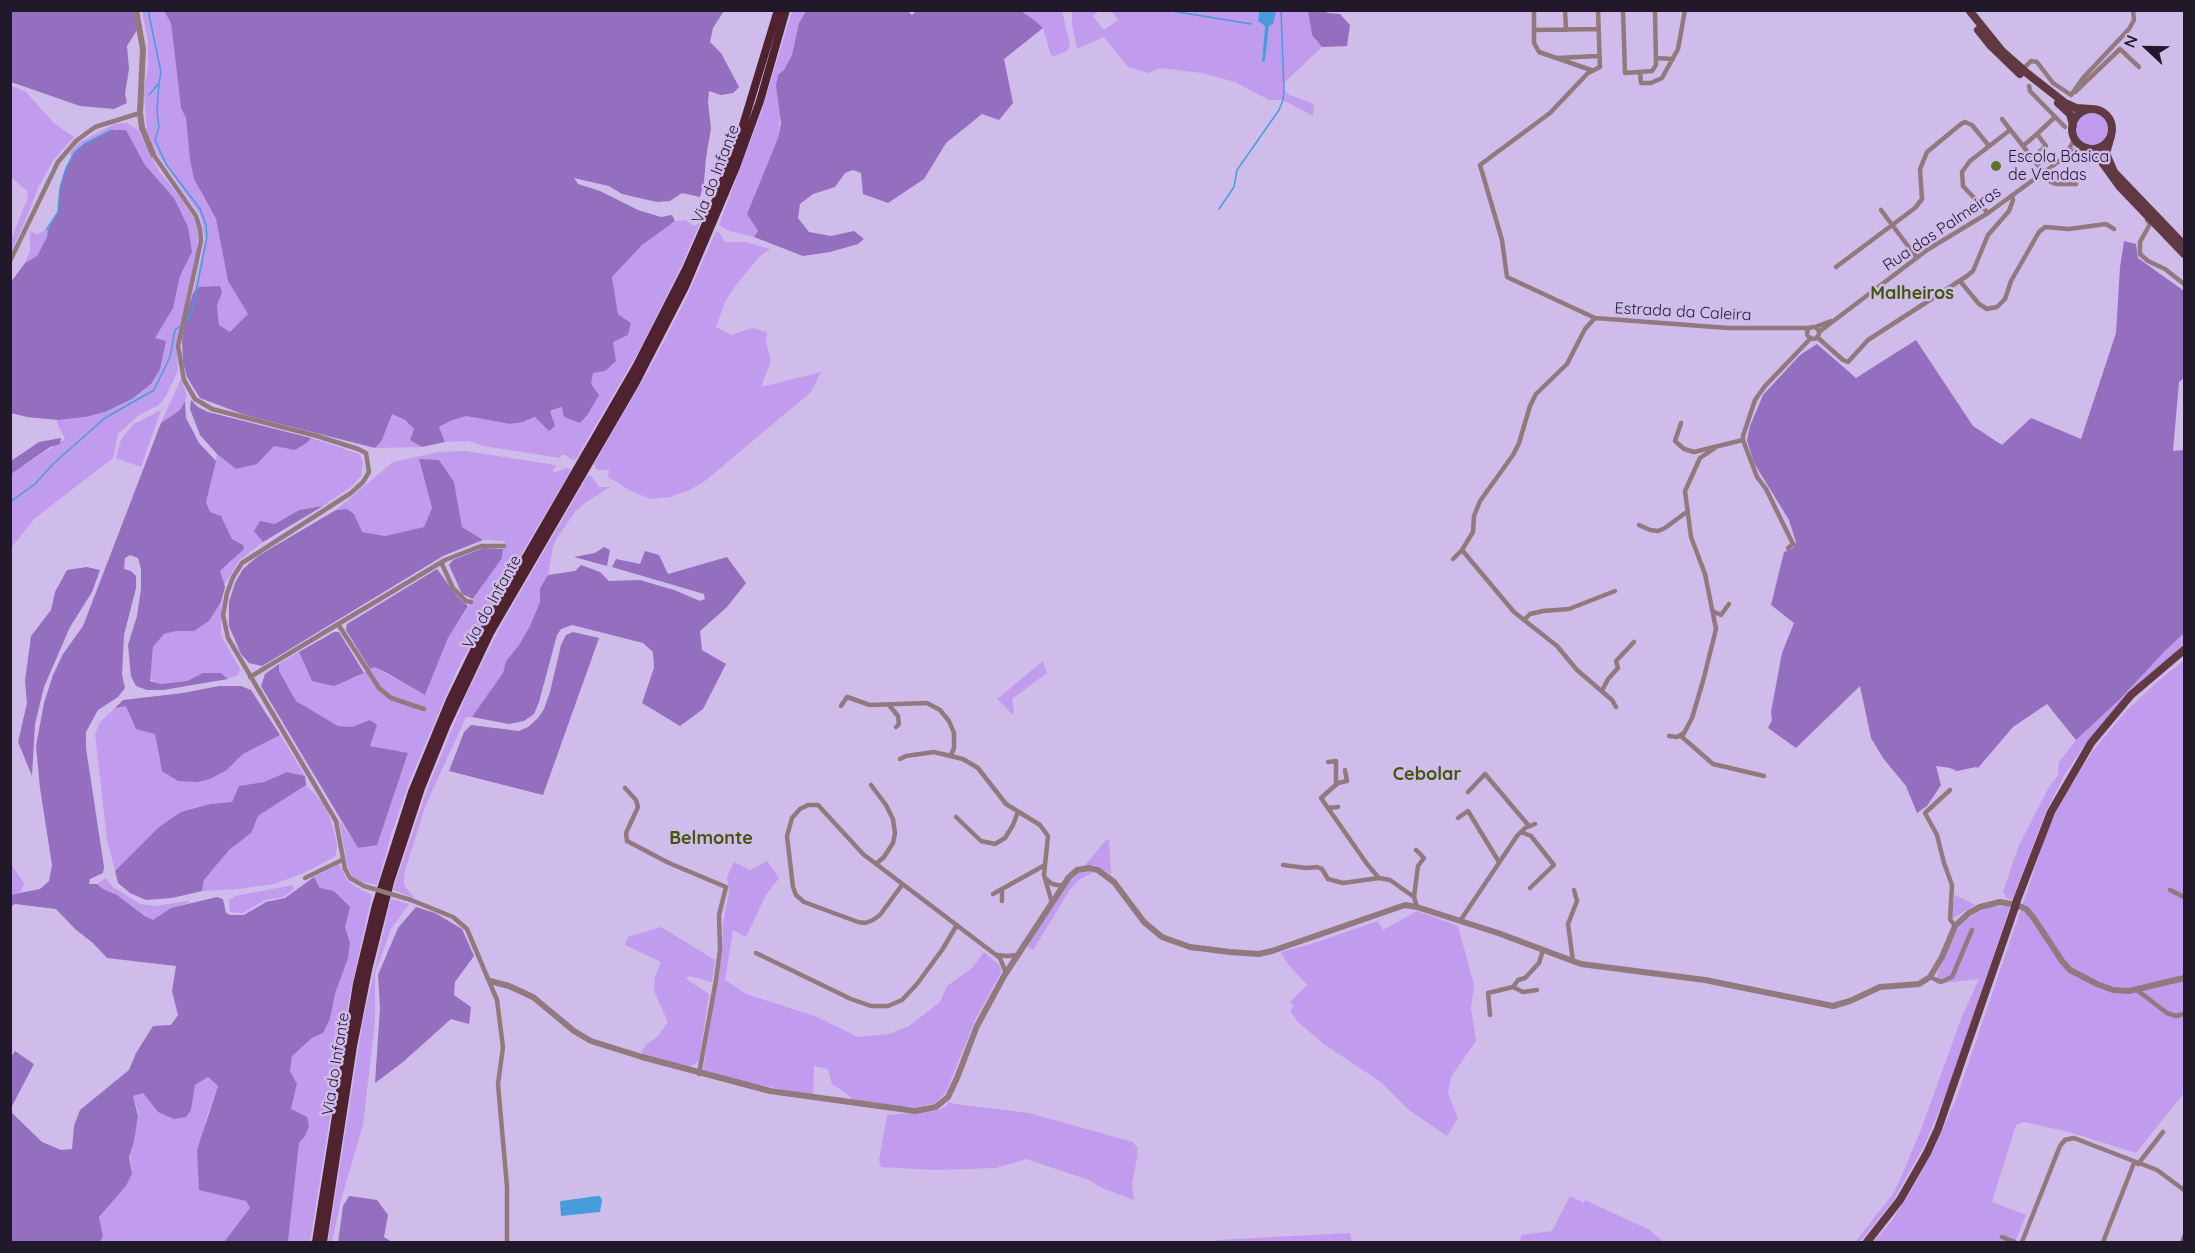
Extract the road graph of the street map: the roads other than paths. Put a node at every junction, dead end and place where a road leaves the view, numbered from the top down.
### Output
1 (136, 10) edge
2 (778, 10) edge
3 (786, 10) edge
4 (1534, 10) edge
5 (1565, 10) edge
6 (1598, 10) edge
7 (1623, 10) edge
8 (1656, 10) edge
9 (1685, 10) edge
10 (1962, 10) edge
11 (1969, 10) edge
12 (2133, 10) edge
13 (1597, 29) junction
14 (1534, 30) junction
15 (1566, 30) junction
16 (2002, 51) junction
17 (1598, 56) junction
18 (1557, 58) junction
19 (1656, 58) junction
20 (1673, 59) junction
21 (2025, 67) junction
22 (2139, 67) dead end
23 (1591, 70) junction
24 (1640, 72) junction
25 (2040, 84) junction
26 (2030, 86) dead end
27 (2071, 95) junction
28 (2091, 109) junction
29 (140, 113) junction
30 (2055, 117) junction
31 (2002, 119) dead end
32 (2069, 126) junction
33 (2010, 130) junction
34 (2037, 134) junction
35 (2111, 136) junction
36 (2075, 138) junction
37 (1989, 146) junction
38 (2023, 146) junction
39 (2086, 147) junction
40 (153, 154) joint
41 (2032, 158) junction
42 (2061, 160) junction
43 (2043, 172) junction
44 (2076, 184) dead end
45 (2012, 196) junction
46 (2136, 204) junction
47 (1881, 210) dead end
48 (1988, 213) junction
49 (1893, 225) junction
50 (2114, 229) dead end
51 (2184, 245) edge
52 (2184, 254) edge
53 (1917, 258) junction
54 (10, 261) edge
55 (1836, 267) dead end
56 (1960, 281) junction
57 (2184, 284) edge
58 (1596, 318) junction
59 (1790, 328) junction
60 (1815, 331) junction
61 (1809, 337) junction
62 (1681, 423) dead end
63 (1743, 440) junction
64 (1715, 447) junction
65 (1688, 511) junction
66 (1639, 525) dead end
67 (504, 546) dead end
68 (1788, 548) dead end
69 (1462, 550) junction
70 (1453, 559) dead end
71 (441, 562) junction
72 (1615, 591) dead end
73 (471, 602) dead end
74 (1729, 604) dead end
75 (1712, 611) junction
76 (1525, 619) junction
77 (338, 624) junction
78 (1634, 642) dead end
79 (2184, 651) edge
80 (250, 677) junction
81 (1602, 691) junction
82 (889, 705) junction
83 (841, 706) dead end
84 (1616, 707) dead end
85 (424, 709) dead end
86 (896, 727) dead end
87 (1684, 733) junction
88 (1669, 736) dead end
89 (951, 755) junction
90 (900, 759) dead end
91 (1328, 762) dead end
92 (1346, 770) dead end
93 (1764, 776) dead end
94 (871, 785) dead end
95 (1336, 785) junction
96 (625, 788) dead end
97 (1950, 790) dead end
98 (1468, 792) dead end
99 (1338, 807) dead end
100 (1328, 808) junction
101 (1018, 812) junction
102 (956, 817) dead end
103 (1458, 818) dead end
104 (1521, 832) junction
105 (1416, 850) dead end
106 (342, 860) junction
107 (1499, 862) junction
108 (876, 864) junction
109 (1283, 865) dead end
110 (1045, 866) junction
111 (1044, 875) junction
112 (305, 878) dead end
113 (1379, 878) junction
114 (902, 885) junction
115 (1063, 885) junction
116 (1530, 888) dead end
117 (1002, 889) junction
118 (1574, 890) dead end
119 (2170, 890) dead end
120 (993, 894) dead end
121 (1414, 897) junction
122 (2184, 897) edge
123 (1002, 901) dead end
124 (1052, 903) junction
125 (1417, 907) junction
126 (1460, 921) junction
127 (957, 925) junction
128 (1955, 926) junction
129 (1972, 930) dead end
130 (1543, 950) junction
131 (992, 951) junction
132 (756, 953) dead end
133 (1018, 955) junction
134 (1573, 961) junction
135 (1006, 973) junction
136 (1930, 977) junction
137 (2184, 978) edge
138 (490, 981) junction
139 (1513, 987) junction
140 (1537, 990) dead end
141 (2137, 990) junction
142 (2184, 1014) edge
143 (1490, 1015) dead end
144 (699, 1074) junction
145 (2163, 1132) dead end
146 (2136, 1163) junction
147 (2184, 1190) edge
148 (2002, 1237) dead end
149 (2184, 1237) edge
150 (316, 1242) edge
151 (323, 1242) edge
152 (507, 1242) edge
153 (1867, 1242) edge
154 (2015, 1242) edge
155 (2022, 1242) edge
156 (2103, 1242) edge
157 (2182, 1242) edge

1 - 29 street
2 - 150 highway, Via do Infante
3 - 151 highway, Via do Infante
4 - 14 street
5 - 15 street
6 - 13 street
7 - 24 street
8 - 19 street
9 - 20 street
10 - 32 main road
11 - 16 main road
12 - 27 street
13 - 15 street
13 - 17 street
14 - 15 street
14 - 18 street
16 - 21 street
16 - 25 main road
17 - 18 street
17 - 23 street
18 - 23 street
19 - 20 street
19 - 24 street
20 - 24 street
21 - 25 street
21 - 27 street
22 - 27 street
23 - 58 street
25 - 28 main road
26 - 30 street
28 - 32 main road
28 - 35 main road
29 - 40 street
29 - 54 street
30 - 32 street
30 - 34 street
31 - 33 street
32 - 36 main road
33 - 37 street
33 - 38 street
34 - 38 street
34 - 41 street
35 - 39 main road
35 - 51 main road
36 - 39 main road
36 - 42 street
37 - 48 street
37 - 49 street
38 - 41 street
39 - 42 street, Rua das Palmeiras
39 - 46 main road
40 - 80 street
41 - 43 street
42 - 43 street, Rua das Palmeiras
43 - 44 street
43 - 45 street, Rua das Palmeiras
45 - 48 street, Rua das Palmeiras
45 - 56 street
46 - 52 main road
46 - 57 street
47 - 49 street
48 - 53 street, Rua das Palmeiras
49 - 53 street
49 - 55 street
50 - 56 street
53 - 60 street, Rua das Palmeiras
56 - 60 street
58 - 59 street, Estrada da Caleira
58 - 69 street, Estrada da Caleira
59 - 60 street, Estrada da Caleira
59 - 61 street
60 - 61 street
60 - 61 street
61 - 63 street
62 - 64 street
63 - 64 street
63 - 68 street
64 - 65 street
65 - 66 street
65 - 75 street
67 - 71 street
69 - 70 street
69 - 76 street
71 - 73 street
71 - 77 street
72 - 76 street
74 - 75 street
75 - 87 street
76 - 81 street
77 - 80 street
77 - 85 street
78 - 81 street
79 - 153 main road
80 - 106 street
81 - 84 street
82 - 83 street
82 - 86 street
82 - 89 street
87 - 88 street
87 - 93 street
89 - 90 street
89 - 101 street
91 - 95 street
92 - 95 street
94 - 108 street
95 - 100 street
96 - 144 street
97 - 128 street
98 - 104 street
99 - 100 street
100 - 113 street
101 - 102 street
101 - 110 street
103 - 107 street
104 - 107 street
104 - 116 street
105 - 121 street
106 - 112 street
106 - 138 street, bridge
107 - 126 street
108 - 114 street
108 - 114 street
109 - 113 street
110 - 111 street
110 - 117 street
111 - 115 street
111 - 124 street
113 - 121 street
114 - 127 street
115 - 124 street
115 - 125 street
117 - 120 street
117 - 123 street
118 - 134 street
119 - 122 street
121 - 125 street
124 - 133 street
125 - 126 street
126 - 130 street
127 - 131 street
127 - 132 street
128 - 136 street
128 - 141 street
129 - 136 street
130 - 134 street
130 - 139 street
131 - 133 street
131 - 135 street
133 - 135 street
134 - 136 street
135 - 144 street
137 - 141 street
138 - 144 street
138 - 152 street
139 - 140 street
139 - 143 street
141 - 142 street
145 - 146 street
146 - 147 street
146 - 155 street
146 - 156 street
148 - 154 street
149 - 157 street

